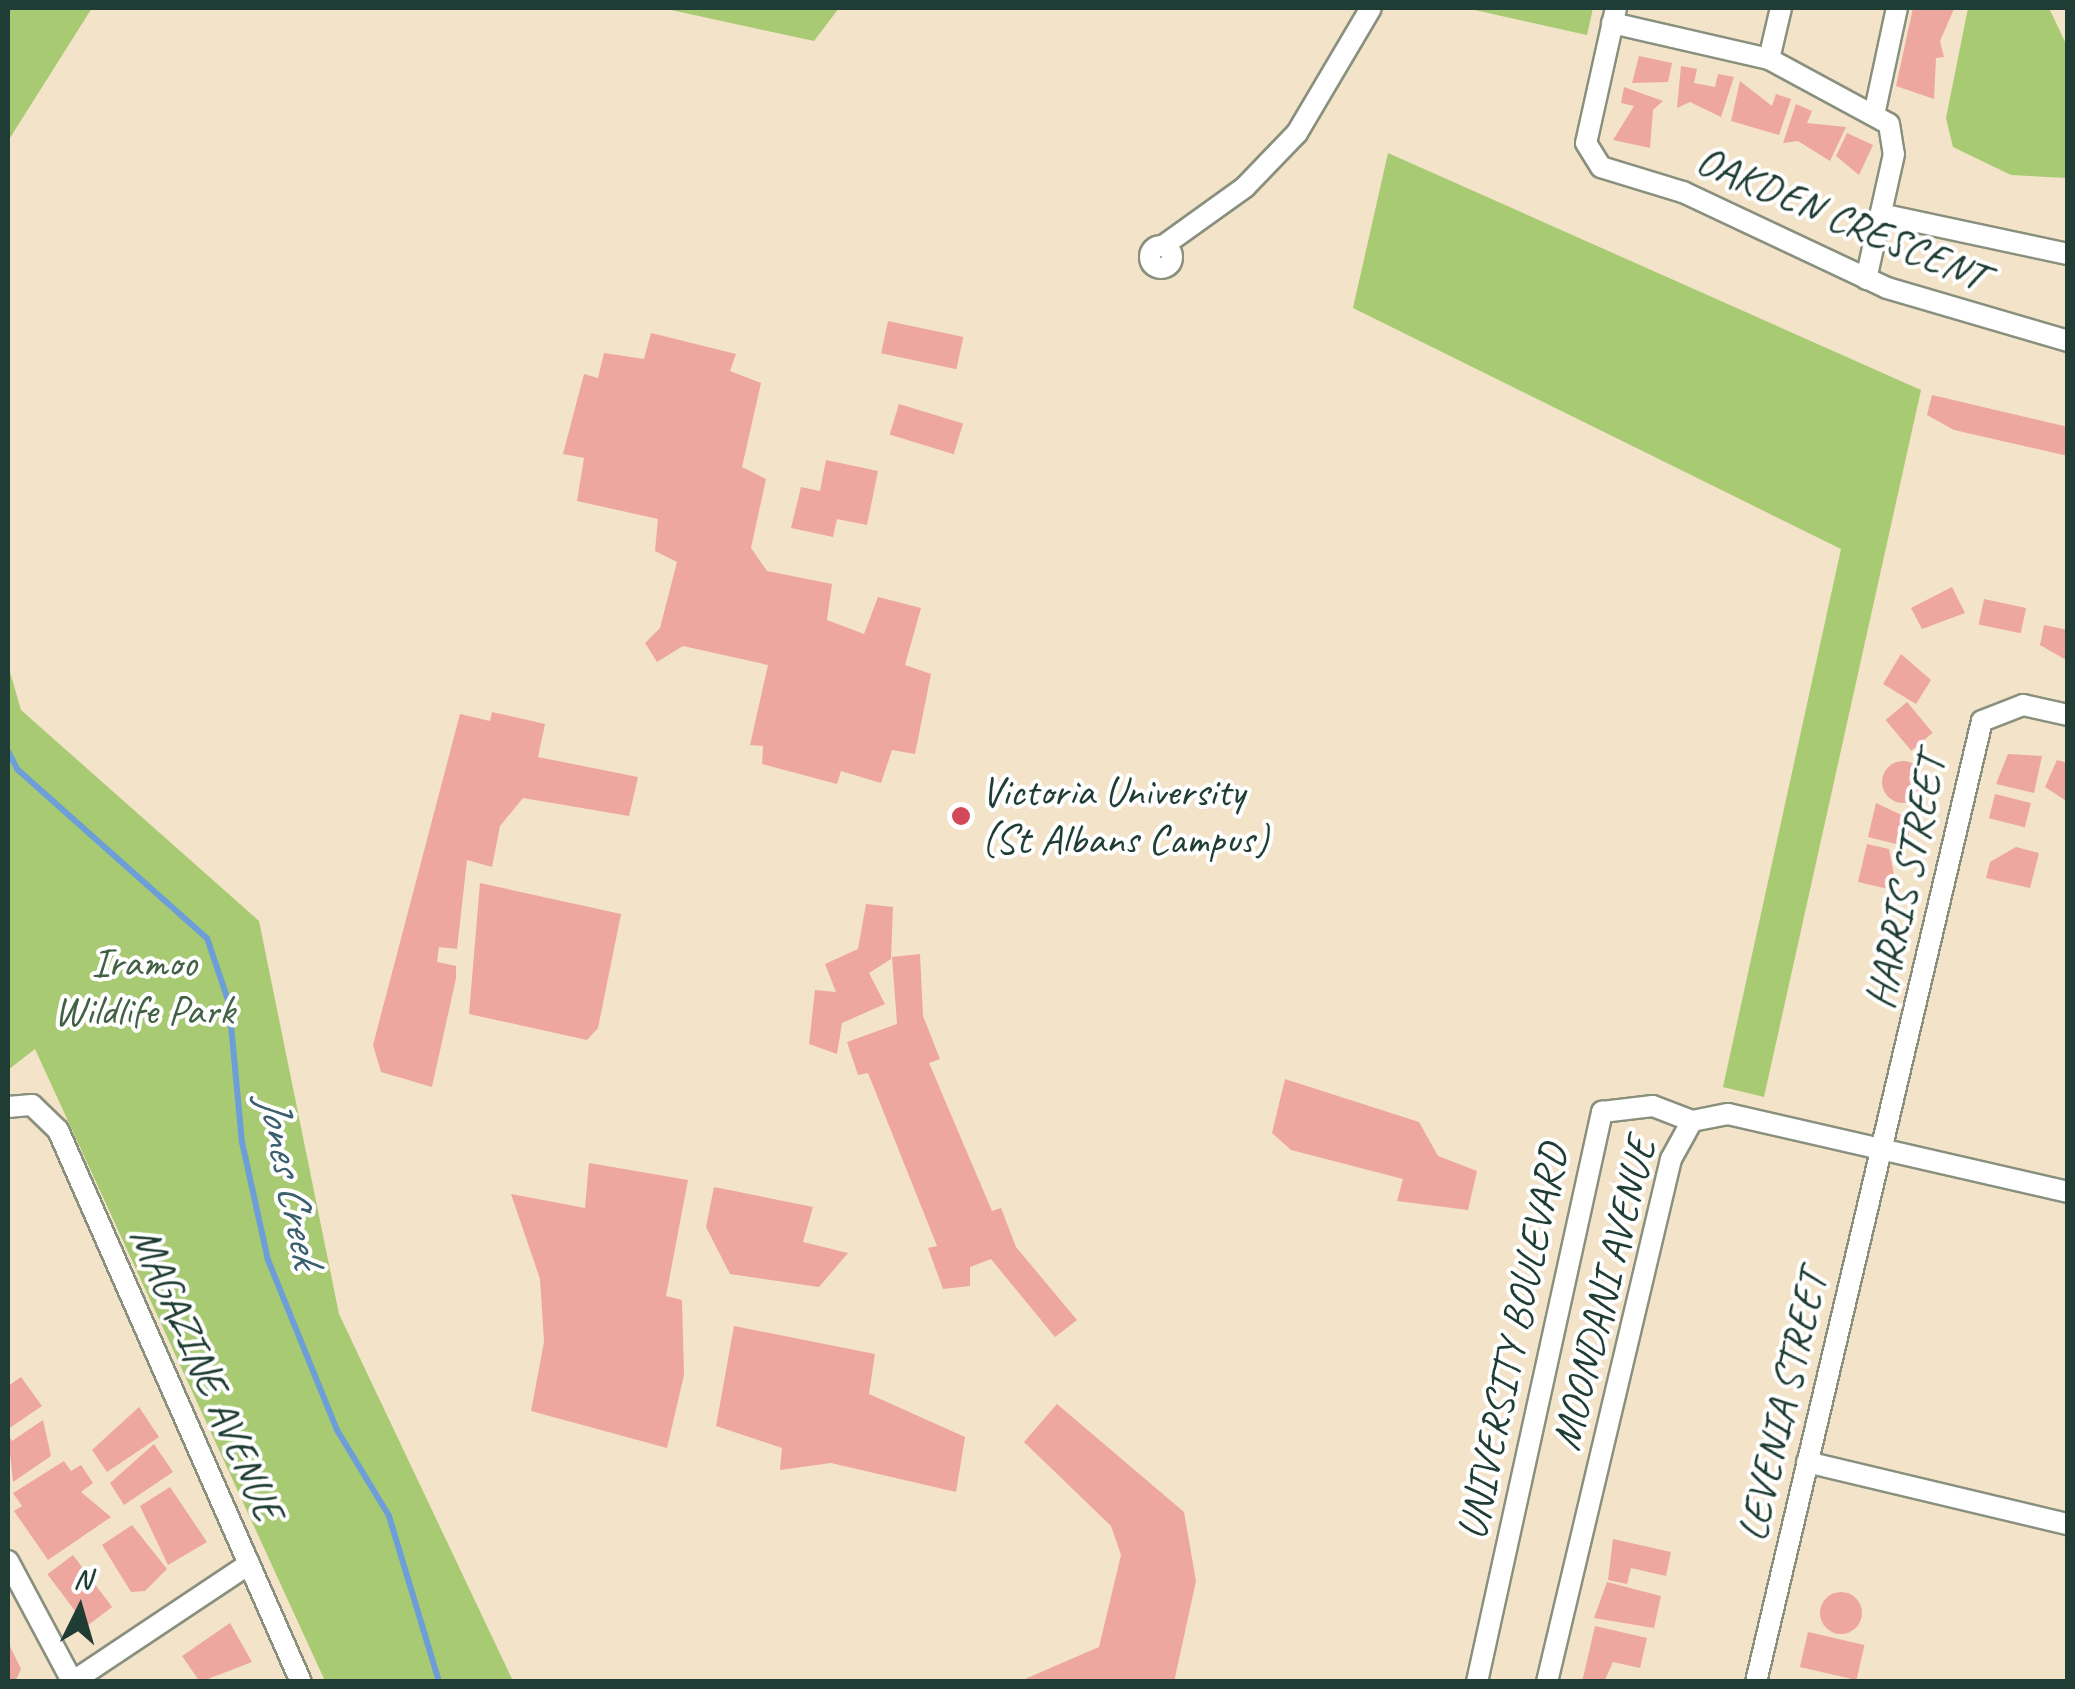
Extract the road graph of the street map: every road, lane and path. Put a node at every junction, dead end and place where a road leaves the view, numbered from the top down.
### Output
1 (1371, 8) edge
2 (1780, 8) edge
3 (1897, 8) edge
4 (1614, 15) edge
5 (1769, 59) junction
6 (1874, 114) junction
7 (1881, 214) junction
8 (1167, 251) dead end
9 (2068, 254) edge
10 (1866, 279) junction
11 (2068, 342) edge
12 (2068, 715) edge
13 (8, 1108) edge
14 (1692, 1120) junction
15 (1884, 1148) junction
16 (2068, 1192) edge
17 (1808, 1462) junction
18 (2068, 1524) edge
19 (8, 1561) edge
20 (250, 1564) junction
21 (72, 1681) edge
22 (301, 1682) edge
23 (1476, 1682) edge
24 (1547, 1682) edge
25 (1756, 1682) edge

1 - 8 street
2 - 5 street
3 - 6 street
4 - 5 street
4 - 10 street, OAKDEN CRESCENT
5 - 6 street
6 - 7 street
7 - 9 street
7 - 10 street
10 - 11 street, OAKDEN CRESCENT
12 - 15 street, HARRIS STREET
13 - 20 street, MAGAZINE AVENUE
14 - 15 street, MOONDANI AVENUE
14 - 23 street, UNIVERSITY BOULEVARD
14 - 24 street, MOONDANI AVENUE
15 - 16 street, MOONDANI AVENUE
15 - 17 street, LEVENIA STREET
17 - 18 street
17 - 25 street, LEVENIA STREET
19 - 21 street
20 - 21 street
20 - 22 street, MAGAZINE AVENUE

